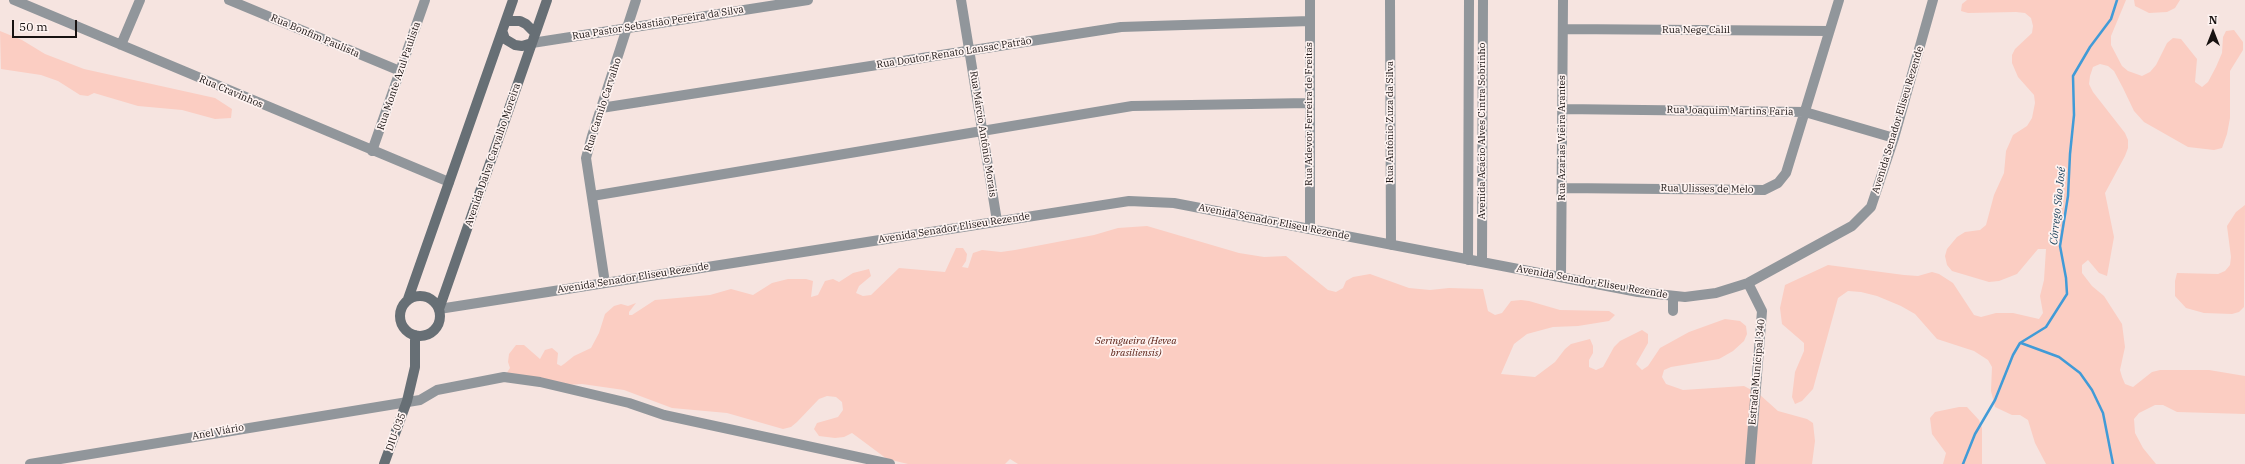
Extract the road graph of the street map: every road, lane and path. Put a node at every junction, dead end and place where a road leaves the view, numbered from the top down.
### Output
1 (14, 0) edge
2 (140, 0) edge
3 (229, 0) edge
4 (425, 0) edge
5 (513, 0) edge
6 (547, 0) edge
7 (636, 0) edge
8 (808, 0) edge
9 (961, 0) edge
10 (1310, 0) edge
11 (1390, 0) edge
12 (1469, 0) edge
13 (1483, 0) edge
14 (1563, 0) edge
15 (1839, 0) edge
16 (1933, 0) edge
17 (506, 21) junction
18 (1310, 22) junction
19 (628, 29) junction
20 (1563, 29) junction
21 (1829, 30) junction
22 (503, 33) junction
23 (536, 33) junction
24 (532, 43) junction
25 (121, 45) junction
26 (970, 51) junction
27 (400, 71) junction
28 (1308, 103) junction
29 (601, 108) junction
30 (1562, 109) junction
31 (1805, 112) junction
32 (981, 132) junction
33 (1894, 138) junction
34 (372, 151) junction
35 (449, 182) junction
36 (1562, 188) junction
37 (592, 196) junction
38 (997, 221) junction
39 (1310, 228) junction
40 (1391, 245) junction
41 (1468, 260) junction
42 (1482, 262) junction
43 (1561, 276) junction
44 (605, 283) junction
45 (1748, 283) junction
46 (1673, 296) junction
47 (408, 298) junction
48 (439, 309) junction
49 (1673, 311) dead end
50 (416, 335) junction
51 (407, 401) junction
52 (30, 464) edge
53 (384, 464) edge
54 (890, 464) edge
55 (1750, 464) edge

1 - 25 street, Rua Cravinhos
2 - 25 street
3 - 27 street, Rua Bonfim Paulista
4 - 27 street, Rua Monte Azul Paulista
5 - 17 street
6 - 23 street, Avenida Dalva Carvalho Moreira
7 - 19 street, Rua Camilo Carvalho
8 - 19 street, Rua Pastor Sebastião Pereira da Silva
9 - 26 street, Rua Márcio Antônio Morais
10 - 18 street, Rua Adevor Ferreira de Freitas
11 - 40 street, Rua Antônio Zuza da Silva
12 - 41 street, Avenida Acácio Alves Cintra Sobrinho
13 - 42 street, Avenida Acácio Alves Cintra Sobrinho
14 - 20 street, Rua Azarias Vieira Arantes
15 - 21 street, Rua Ulisses de Melo
16 - 33 street, Avenida Senador Eliseu Rezende
17 - 22 street
17 - 23 street
18 - 26 street, Rua Doutor Renato Lansac Patrão
18 - 28 street, Rua Adevor Ferreira de Freitas
19 - 24 street, Rua Pastor Sebastião Pereira da Silva
19 - 29 street, Rua Camilo Carvalho
20 - 21 street, Rua Nege Calil
20 - 30 street, Rua Azarias Vieira Arantes
21 - 31 street, Rua Ulisses de Melo
22 - 24 street
22 - 35 street
23 - 24 street, Avenida Dalva Carvalho Moreira
24 - 48 street, Avenida Dalva Carvalho Moreira
25 - 34 street, Rua Cravinhos
26 - 29 street, Rua Doutor Renato Lansac Patrão
26 - 32 street, Rua Márcio Antônio Morais
27 - 34 street, Rua Monte Azul Paulista
28 - 32 street
28 - 39 street, Rua Adevor Ferreira de Freitas
29 - 37 street, Rua Camilo Carvalho
30 - 31 street, Rua Joaquim Martins Faria
30 - 36 street, Rua Azarias Vieira Arantes
31 - 33 street, Rua Joaquim Martins Faria
31 - 36 street, Rua Ulisses de Melo
32 - 37 street
32 - 38 street, Rua Márcio Antônio Morais
33 - 45 street, Avenida Senador Eliseu Rezende
34 - 35 street, Rua Cravinhos
35 - 47 street
36 - 43 street, Rua Azarias Vieira Arantes
37 - 44 street, Rua Camilo Carvalho
38 - 39 street, Avenida Senador Eliseu Rezende
38 - 44 street, Avenida Senador Eliseu Rezende
39 - 40 street, Avenida Senador Eliseu Rezende
40 - 41 street, Avenida Senador Eliseu Rezende
41 - 42 street, Avenida Senador Eliseu Rezende
42 - 43 street, Avenida Senador Eliseu Rezende
43 - 46 street, Avenida Senador Eliseu Rezende
44 - 48 street, Avenida Senador Eliseu Rezende
45 - 46 street, Avenida Senador Eliseu Rezende
45 - 55 street, Estrada Municipal 340
46 - 49 street
47 - 48 street
47 - 50 street
48 - 50 street, Avenida Dalva Carvalho Moreira
50 - 51 street
51 - 52 street, Anel Viário
51 - 53 street, DIU-035
51 - 54 street, Anel Viário

